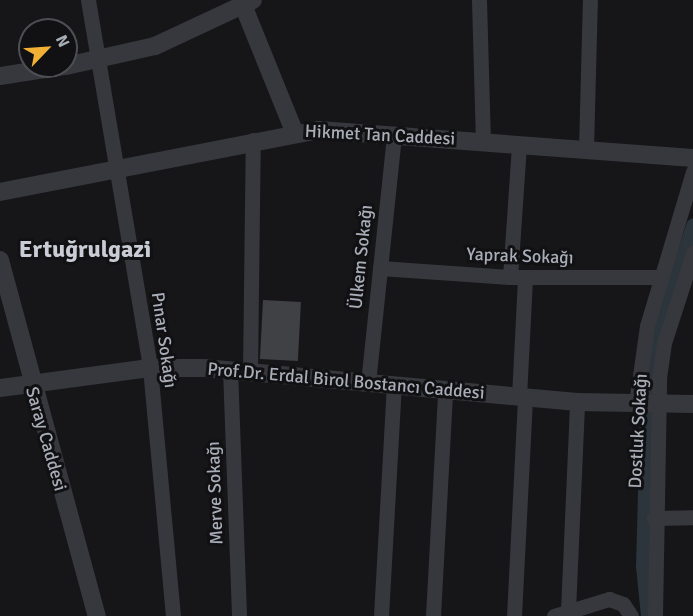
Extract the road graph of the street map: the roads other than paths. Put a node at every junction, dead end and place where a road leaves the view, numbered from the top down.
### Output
1 (88, 0) edge
2 (479, 0) edge
3 (590, 0) edge
4 (246, 1) edge
5 (101, 60) junction
6 (78, 64) edge
7 (18, 73) edge
8 (0, 76) edge
9 (294, 131) junction
10 (394, 134) junction
11 (254, 140) junction
12 (483, 141) junction
13 (519, 144) junction
14 (586, 149) junction
15 (693, 158) edge
16 (120, 171) junction
17 (693, 172) edge
18 (0, 192) edge
19 (693, 253) edge
20 (0, 260) edge
21 (380, 268) junction
22 (518, 277) junction
23 (660, 277) junction
24 (150, 368) junction
25 (230, 369) junction
26 (250, 370) junction
27 (368, 383) junction
28 (30, 384) junction
29 (394, 386) junction
30 (0, 388) edge
31 (445, 391) junction
32 (522, 397) junction
33 (577, 402) junction
34 (636, 404) junction
35 (657, 405) junction
36 (693, 405) edge
37 (693, 517) edge
38 (654, 518) junction
39 (561, 614) edge
40 (97, 616) edge
41 (172, 616) edge
42 (239, 616) edge
43 (381, 616) edge
44 (433, 616) edge
45 (514, 616) edge
46 (631, 616) edge
47 (655, 616) edge

1 - 5 street, Pınar Sokağı
2 - 12 street
3 - 14 street
4 - 5 street
4 - 9 street
5 - 6 street
5 - 16 street, Pınar Sokağı
7 - 8 street
9 - 10 street, Hikmet Tan Caddesi
9 - 11 street, Hikmet Tan Caddesi
10 - 12 street, Hikmet Tan Caddesi
10 - 21 street, Ülkem Sokağı
11 - 16 street, Hikmet Tan Caddesi
11 - 26 street
12 - 13 street, Hikmet Tan Caddesi
13 - 14 street, Hikmet Tan Caddesi
13 - 22 street
14 - 15 street, Hikmet Tan Caddesi
16 - 18 street, Hikmet Tan Caddesi
16 - 24 street, Pınar Sokağı
17 - 23 street, Dostluk Sokağı
19 - 35 street, Dostluk Sokağı
20 - 28 street, Saray Caddesi
21 - 22 street, Yaprak Sokağı
21 - 27 street, Ülkem Sokağı
22 - 23 street, Yaprak Sokağı
22 - 32 street
23 - 34 street, Dostluk Sokağı
24 - 25 street, Prof.Dr. Erdal Birol Bostancı Caddesi
24 - 28 street, Prof.Dr. Erdal Birol Bostancı Caddesi
24 - 41 street, Pınar Sokağı
25 - 26 street, Prof.Dr. Erdal Birol Bostancı Caddesi
25 - 42 street, Merve Sokağı
26 - 27 street, Prof.Dr. Erdal Birol Bostancı Caddesi
27 - 29 street, Prof.Dr. Erdal Birol Bostancı Caddesi
28 - 30 street, Prof.Dr. Erdal Birol Bostancı Caddesi
28 - 40 street, Saray Caddesi
29 - 31 street, Prof.Dr. Erdal Birol Bostancı Caddesi
29 - 43 street
31 - 32 street, Prof.Dr. Erdal Birol Bostancı Caddesi
31 - 44 street
32 - 33 street, Prof.Dr. Erdal Birol Bostancı Caddesi
32 - 45 street
33 - 34 street, Prof.Dr. Erdal Birol Bostancı Caddesi
33 - 39 street
34 - 35 street, Prof.Dr. Erdal Birol Bostancı Caddesi
35 - 36 street, Prof.Dr. Erdal Birol Bostancı Caddesi
35 - 38 street, Dostluk Sokağı
37 - 38 street
38 - 47 street, Dostluk Sokağı
39 - 46 street

